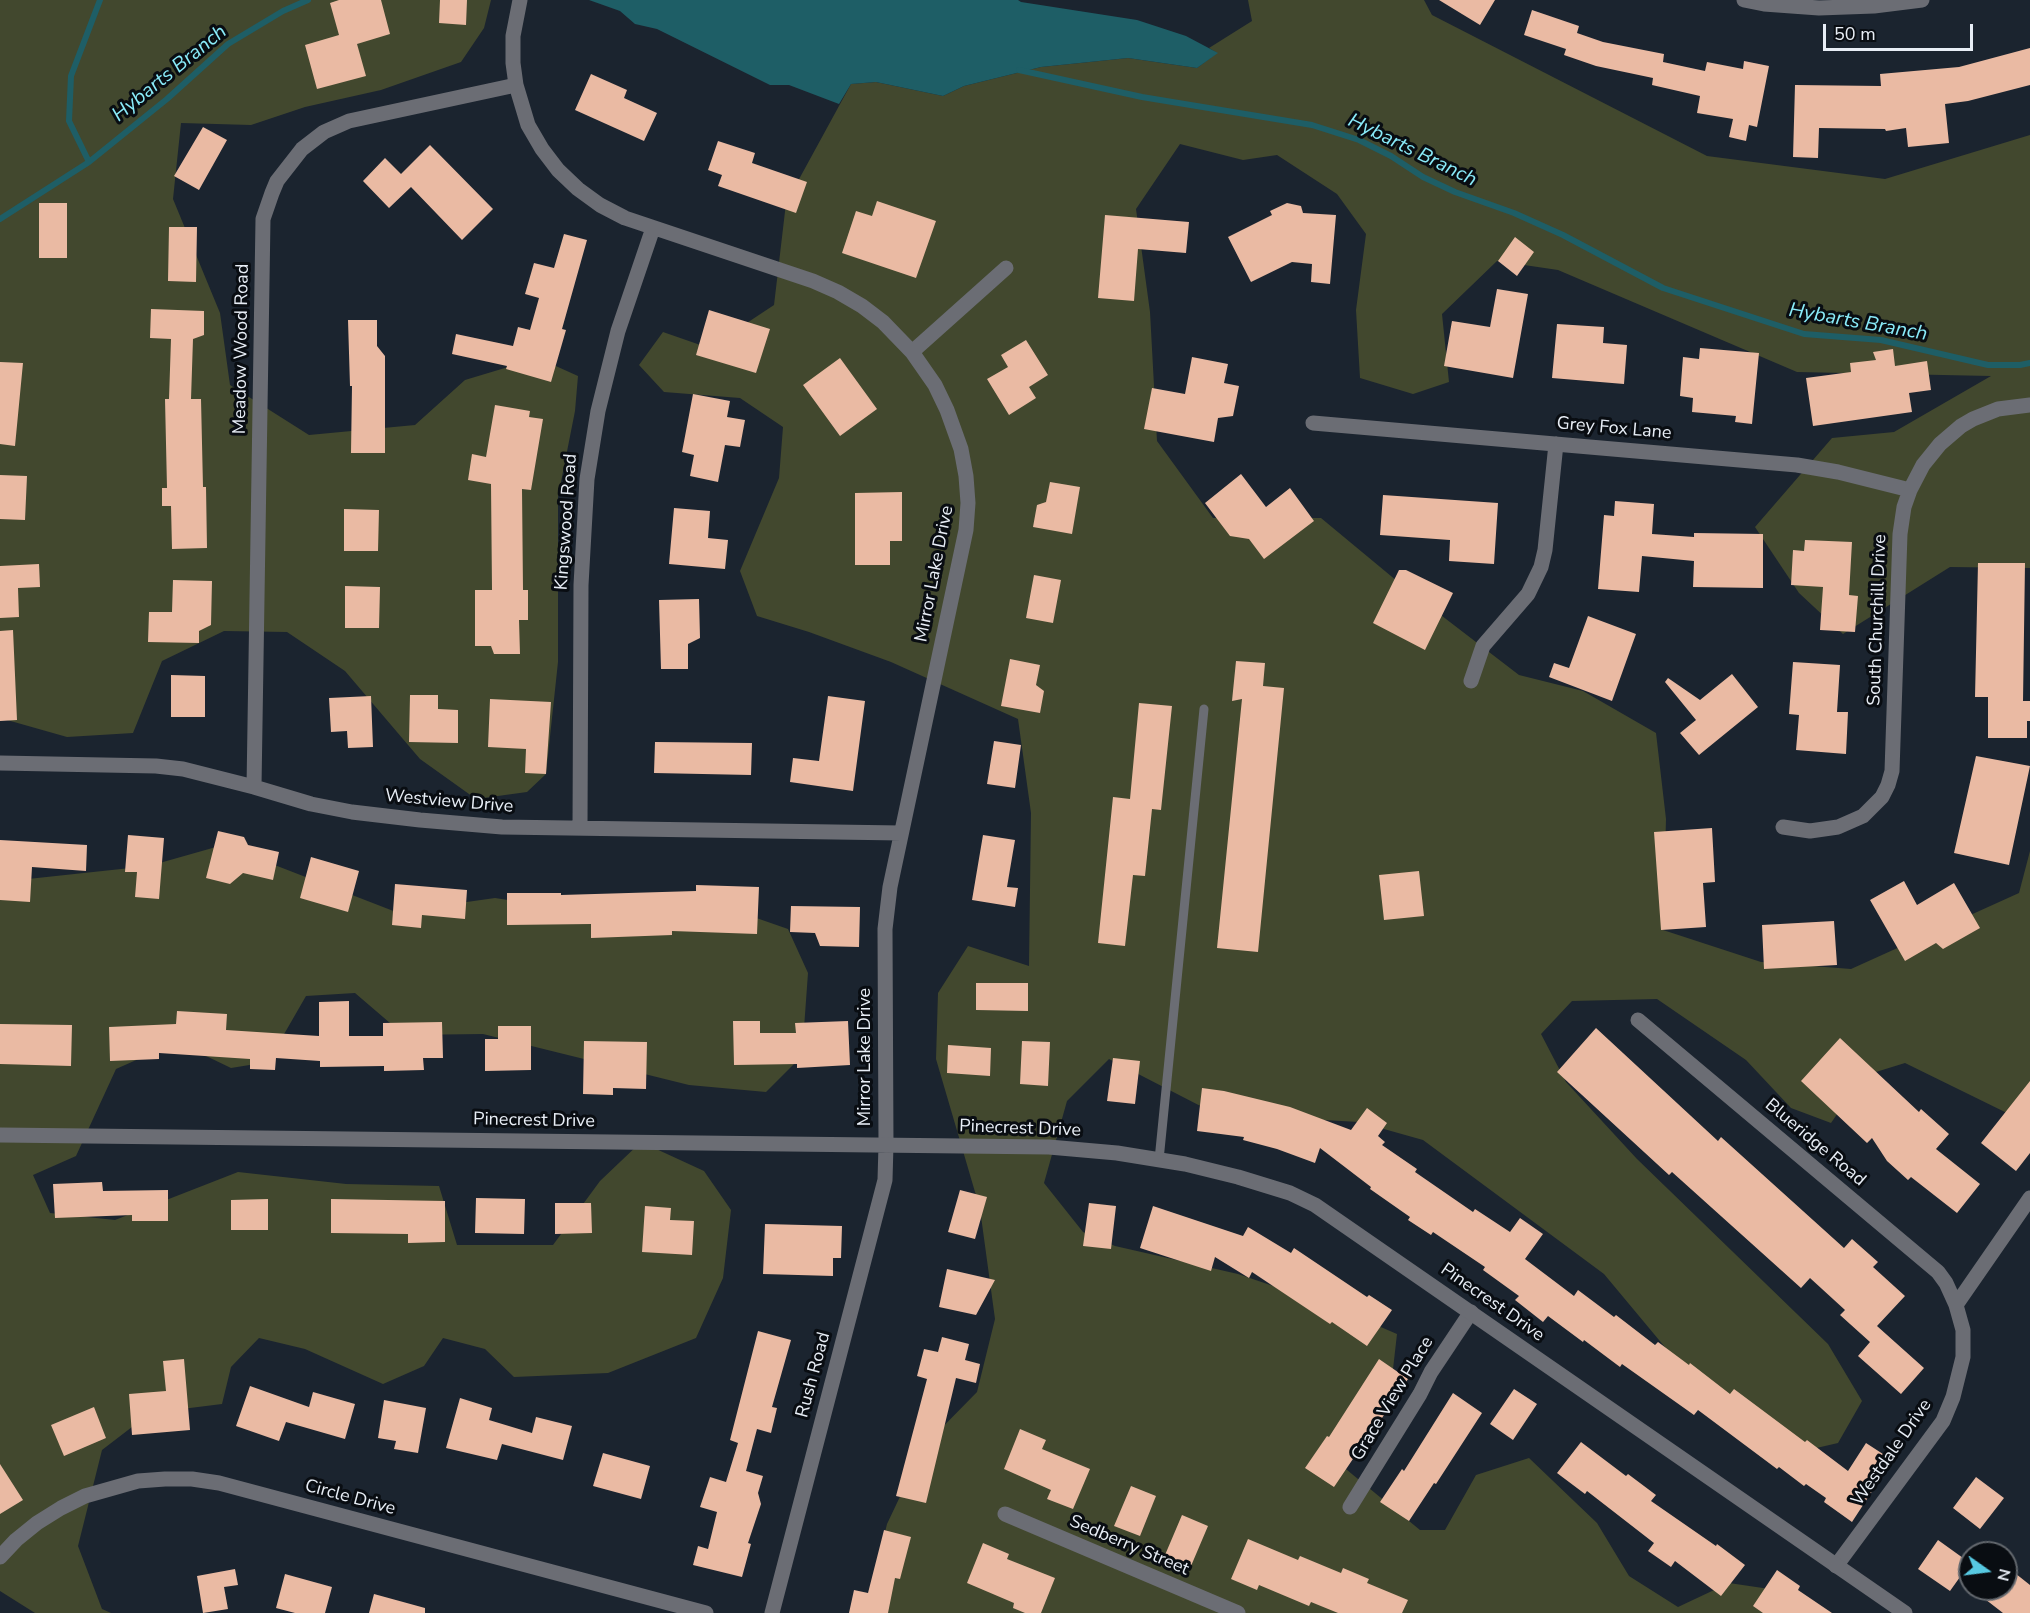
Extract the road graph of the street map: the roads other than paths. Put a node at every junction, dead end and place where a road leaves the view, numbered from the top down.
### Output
1 (520, 0) edge
2 (1744, 0) edge
3 (1922, 0) edge
4 (1764, 2) edge
5 (516, 85) junction
6 (653, 228) junction
7 (1006, 268) dead end
8 (912, 352) junction
9 (2030, 405) edge
10 (1313, 423) dead end
11 (1556, 444) junction
12 (1910, 490) junction
13 (1471, 681) dead end
14 (1204, 709) dead end
15 (0, 763) edge
16 (254, 787) junction
17 (1784, 827) dead end
18 (580, 828) junction
19 (901, 833) junction
20 (1638, 1020) dead end
21 (0, 1135) edge
22 (886, 1145) junction
23 (1159, 1160) junction
24 (2030, 1198) edge
25 (1956, 1305) junction
26 (1471, 1312) junction
27 (1350, 1507) dead end
28 (1005, 1514) dead end
29 (0, 1557) edge
30 (1836, 1566) junction
31 (706, 1613) edge
32 (772, 1613) edge
33 (1238, 1613) edge
34 (1905, 1613) edge

1 - 5 street, Mirror Lake Drive
2 - 4 street
3 - 4 street
5 - 6 street, Mirror Lake Drive
5 - 16 street, Meadow Wood Road
6 - 8 street, Mirror Lake Drive
6 - 18 street, Kingswood Road
7 - 8 street
8 - 19 street, Mirror Lake Drive
9 - 12 street, South Churchill Drive
10 - 11 street, Grey Fox Lane
11 - 12 street, Grey Fox Lane
11 - 13 street
12 - 17 street, South Churchill Drive
14 - 23 lane
15 - 16 street, Westview Drive
16 - 18 street, Westview Drive
18 - 19 street, Westview Drive
19 - 22 street, Mirror Lake Drive
20 - 25 street, Blueridge Road
21 - 22 street, Pinecrest Drive
22 - 23 street, Pinecrest Drive
22 - 32 street, Rush Road
23 - 26 street, Pinecrest Drive
24 - 25 street
25 - 30 street, Westdale Drive
26 - 27 street, Grace View Place
26 - 30 street, Pinecrest Drive
28 - 33 street, Sedberry Street
29 - 31 street, Circle Drive
30 - 34 street, Pinecrest Drive

